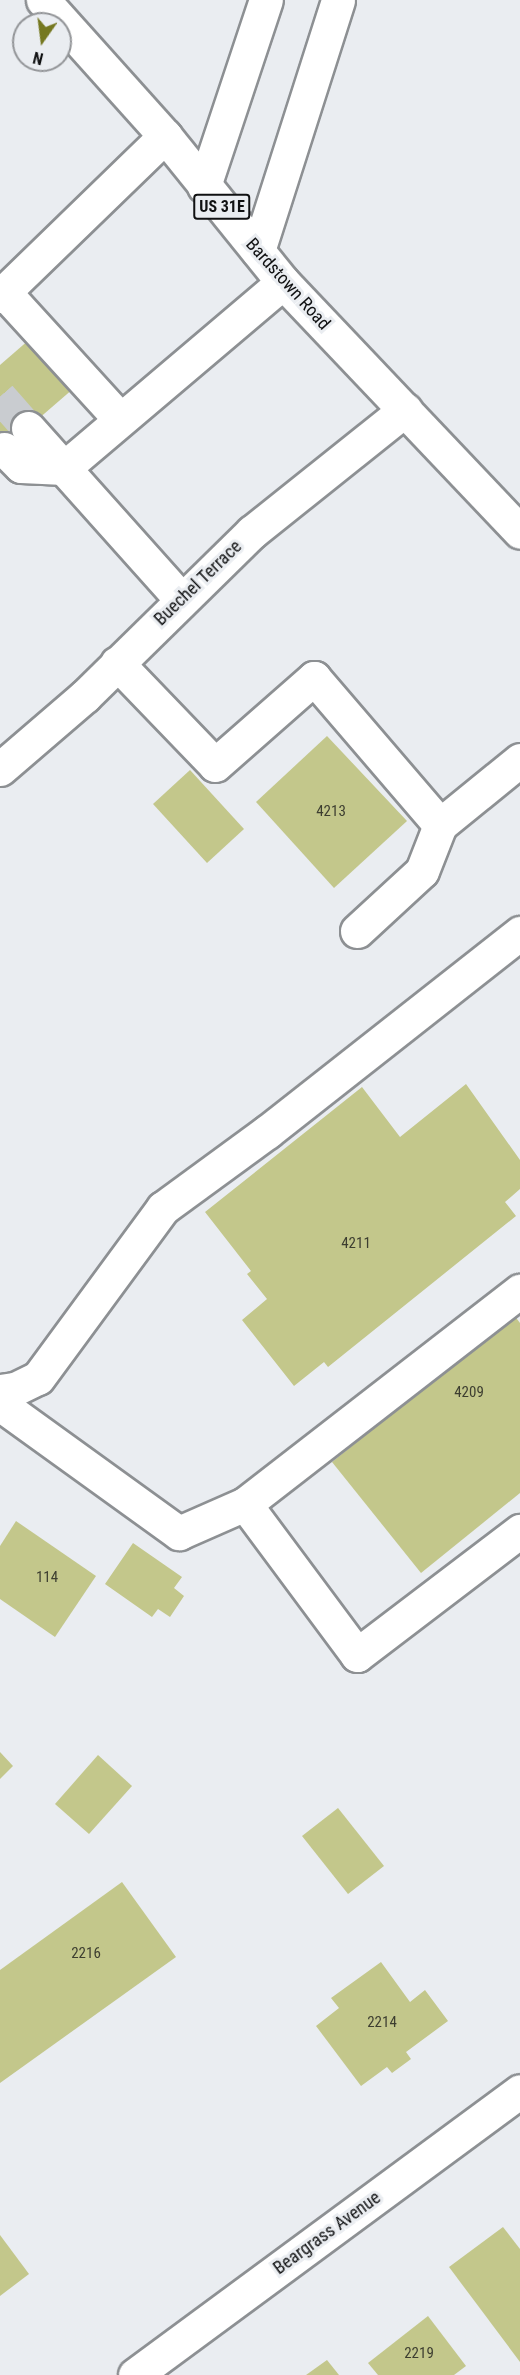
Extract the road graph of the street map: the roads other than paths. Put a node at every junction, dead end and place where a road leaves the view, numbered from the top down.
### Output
1 (42, 0) edge
2 (266, 0) edge
3 (338, 0) edge
4 (165, 136) junction
5 (204, 186) junction
6 (258, 251) junction
7 (284, 282) junction
8 (2, 294) edge
9 (405, 410) junction
10 (120, 419) junction
11 (28, 428) tunnel mouth
12 (4, 449) tunnel mouth
13 (64, 468) junction
14 (520, 532) edge
15 (180, 598) junction
16 (117, 663) junction
17 (520, 760) edge
18 (0, 769) edge
19 (440, 825) junction
20 (357, 931) dead end
21 (520, 933) edge
22 (520, 1291) edge
23 (0, 1390) edge
24 (0, 1404) edge
25 (245, 1504) junction
26 (520, 1531) edge
27 (520, 2091) edge
28 (135, 2375) edge

1 - 4 street, Bardstown Road / US 31E
2 - 5 street
3 - 6 street
4 - 5 street, Bardstown Road / US 31E
4 - 8 street
5 - 6 street, Bardstown Road / US 31E
6 - 7 street, Bardstown Road / US 31E
7 - 9 street, Bardstown Road / US 31E
7 - 10 street
8 - 10 street
9 - 14 street, Bardstown Road / US 31E
9 - 15 street, Buechel Terrace
10 - 13 street
11 - 13 street
12 - 13 street
13 - 15 street
15 - 16 street, Buechel Terrace
16 - 18 street, Buechel Terrace
16 - 19 street
17 - 19 street
19 - 20 street
21 - 23 street
22 - 25 street
24 - 25 street
25 - 26 street
27 - 28 street, Beargrass Avenue

